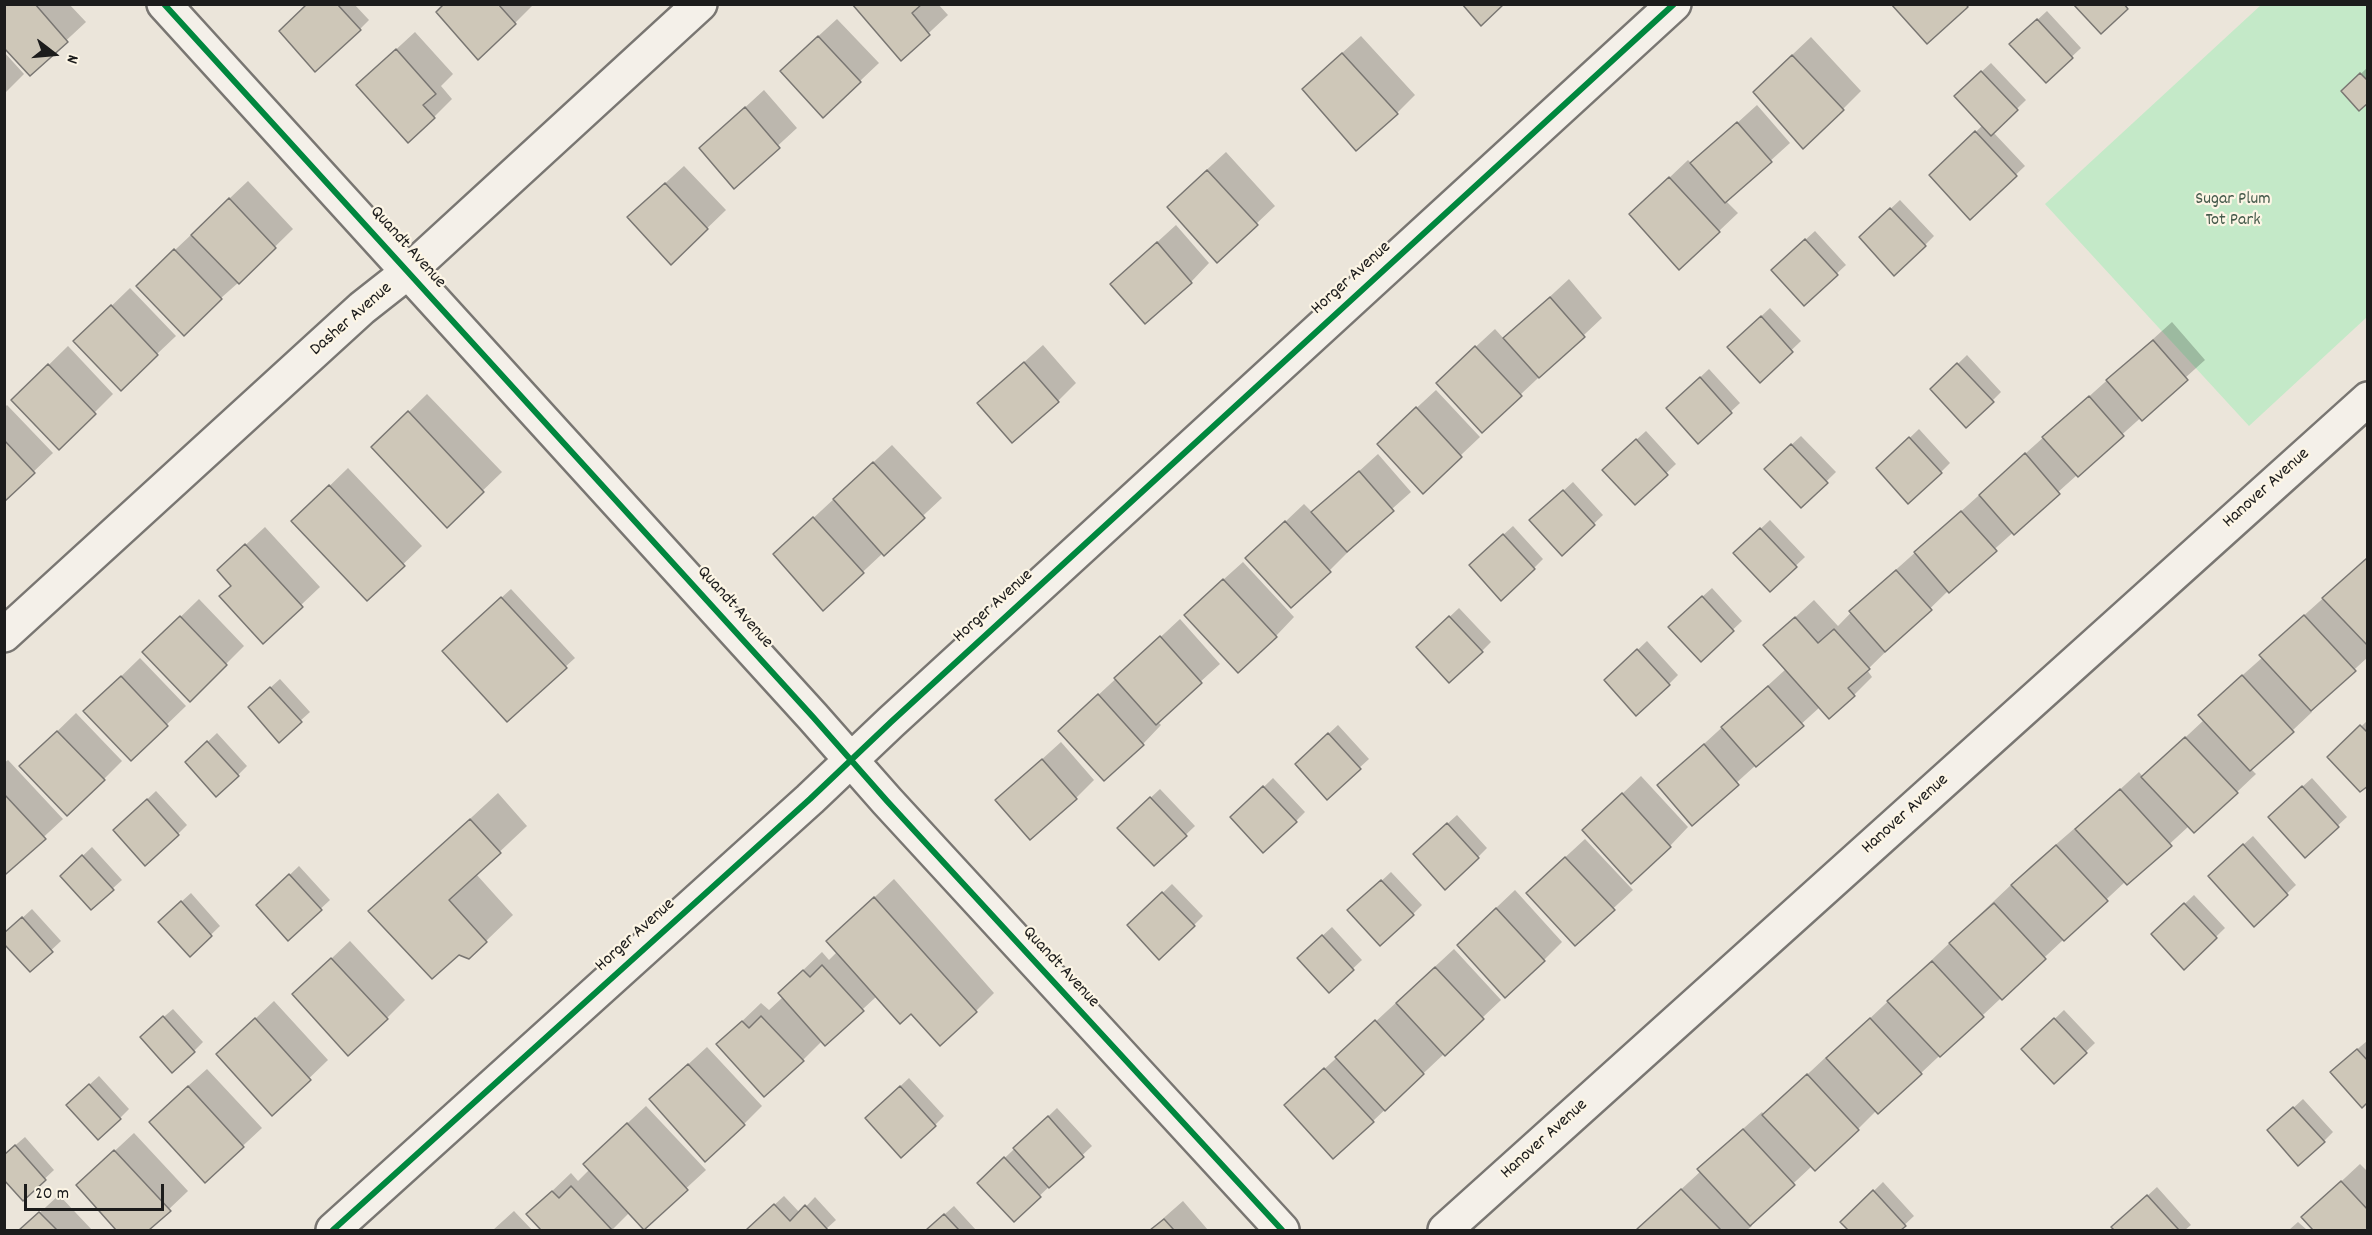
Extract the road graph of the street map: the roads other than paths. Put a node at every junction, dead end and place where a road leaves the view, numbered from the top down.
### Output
1 (164, 4) edge
2 (700, 4) edge
3 (1674, 4) edge
4 (409, 271) junction
5 (2367, 399) edge
6 (4, 635) edge
7 (851, 761) junction
8 (333, 1230) edge
9 (1282, 1230) edge
10 (1445, 1230) edge

1 - 4 street, Quandt Avenue
2 - 4 street, Dasher Avenue
3 - 7 street, Horger Avenue
4 - 6 street, Dasher Avenue
4 - 7 street, Quandt Avenue
5 - 10 street, Hanover Avenue
7 - 8 street, Horger Avenue
7 - 9 street, Quandt Avenue

